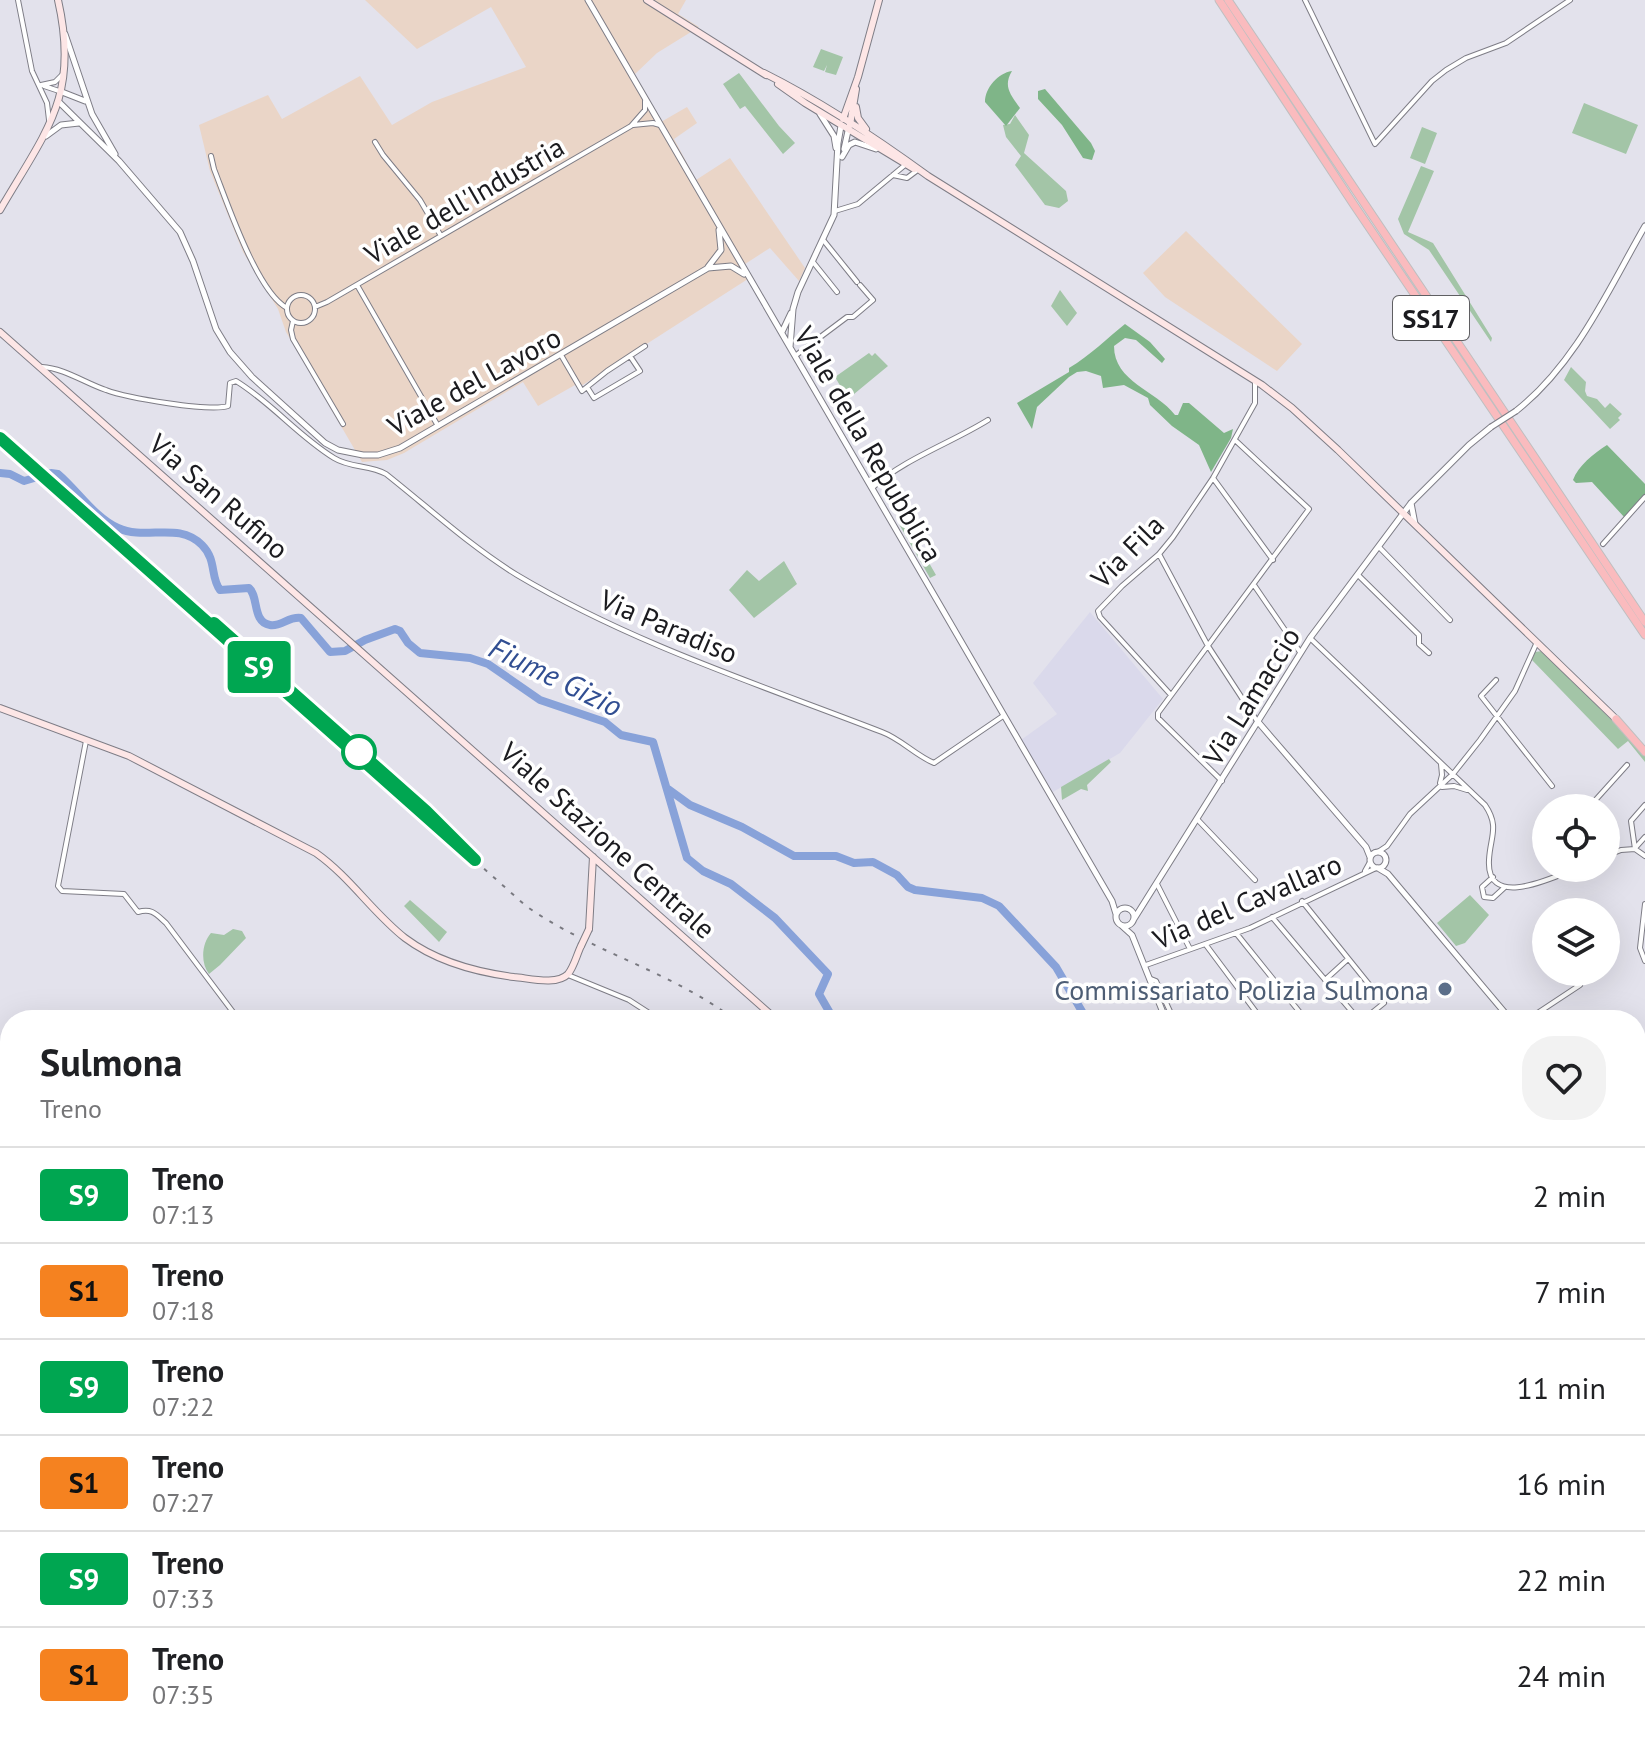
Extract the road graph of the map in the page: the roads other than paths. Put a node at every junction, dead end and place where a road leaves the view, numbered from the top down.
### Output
1 (18, 0) edge
2 (58, 0) edge
3 (648, 0) edge
4 (879, 0) edge
5 (1219, 0) edge
6 (1228, 0) edge
7 (1305, 0) edge
8 (1570, 0) edge
9 (590, 2) edge
10 (65, 34) junction
11 (66, 67) junction
12 (764, 73) junction
13 (858, 77) junction
14 (41, 87) junction
15 (62, 92) junction
16 (645, 98) junction
17 (855, 98) junction
18 (59, 102) junction
19 (847, 103) junction
20 (88, 105) junction
21 (824, 106) junction
22 (820, 113) junction
23 (654, 114) junction
24 (642, 115) junction
25 (643, 123) junction
26 (85, 125) junction
27 (846, 125) junction
28 (631, 126) junction
29 (661, 126) junction
30 (48, 128) junction
31 (874, 138) junction
32 (42, 139) junction
33 (375, 142) dead end
34 (884, 153) junction
35 (211, 156) dead end
36 (840, 156) junction
37 (119, 161) junction
38 (905, 165) junction
39 (918, 170) junction
40 (893, 175) junction
41 (0, 210) edge
42 (835, 211) junction
43 (717, 224) junction
44 (1645, 226) edge
45 (441, 236) junction
46 (824, 241) junction
47 (734, 252) junction
48 (718, 256) junction
49 (813, 262) junction
50 (721, 266) junction
51 (708, 268) junction
52 (751, 281) junction
53 (357, 285) junction
54 (837, 292) dead end
55 (315, 307) junction
56 (287, 308) junction
57 (793, 309) junction
58 (772, 317) junction
59 (787, 318) junction
60 (293, 321) junction
61 (791, 325) junction
62 (0, 332) edge
63 (781, 333) junction
64 (645, 346) dead end
65 (790, 348) junction
66 (561, 355) junction
67 (630, 356) junction
68 (795, 356) junction
69 (40, 367) junction
70 (1254, 380) junction
71 (587, 387) junction
72 (988, 420) dead end
73 (343, 424) dead end
74 (438, 426) junction
75 (1235, 440) junction
76 (338, 450) junction
77 (333, 457) junction
78 (1213, 478) junction
79 (872, 488) junction
80 (1645, 497) edge
81 (1391, 502) junction
82 (1411, 503) junction
83 (1403, 513) junction
84 (1415, 525) junction
85 (1603, 544) dead end
86 (1379, 547) junction
87 (1159, 554) junction
88 (1273, 560) junction
89 (1358, 575) junction
90 (1254, 585) junction
91 (1450, 620) dead end
92 (1645, 622) edge
93 (1645, 635) edge
94 (1310, 638) junction
95 (1537, 642) junction
96 (1208, 646) junction
97 (1300, 652) junction
98 (1429, 653) dead end
99 (1496, 680) dead end
100 (409, 692) joint
101 (1171, 695) junction
102 (0, 708) edge
103 (1003, 716) junction
104 (1496, 718) junction
105 (1616, 719) junction
106 (1259, 723) junction
107 (86, 739) junction
108 (1645, 744) edge
109 (1645, 752) edge
110 (1440, 762) junction
111 (1627, 765) dead end
112 (1453, 774) junction
113 (1222, 781) junction
114 (1552, 786) dead end
115 (1440, 787) junction
116 (1472, 793) junction
117 (1601, 794) edge
118 (1645, 805) edge
119 (1197, 819) junction
120 (1645, 837) edge
121 (1387, 846) junction
122 (1366, 847) junction
123 (1635, 849) junction
124 (1620, 850) edge
125 (1377, 852) junction
126 (1645, 856) edge
127 (593, 857) junction
128 (1385, 859) junction
129 (1370, 860) junction
130 (1377, 868) junction
131 (1364, 872) junction
132 (1388, 874) junction
133 (1493, 877) junction
134 (1255, 880) dead end
135 (1539, 882) edge
136 (1156, 883) junction
137 (1505, 887) junction
138 (1112, 901) junction
139 (1302, 901) junction
140 (1645, 904) edge
141 (1141, 906) junction
142 (1126, 909) junction
143 (1116, 914) junction
144 (1272, 917) junction
145 (1133, 920) junction
146 (1122, 926) junction
147 (1236, 933) junction
148 (1132, 935) junction
149 (1205, 944) junction
150 (1190, 949) junction
151 (1348, 959) junction
152 (1645, 961) edge
153 (1146, 965) junction
154 (568, 975) junction
155 (1151, 979) junction
156 (1325, 980) junction
157 (1578, 986) edge
158 (231, 1010) edge
159 (644, 1010) edge
160 (766, 1010) edge
161 (1162, 1010) edge
162 (1169, 1010) edge
163 (1254, 1010) edge
164 (1298, 1010) edge
165 (1352, 1010) edge
166 (1375, 1010) edge
167 (1503, 1010) edge
168 (1542, 1010) edge

1 - 14 street
2 - 10 main road
3 - 12 main road
4 - 13 main road
5 - 93 highway, SS17
6 - 92 highway, SS17
7 - 8 street
9 - 16 street, Viale della Repubblica
10 - 11 main road
10 - 20 street, Viale del Lavoro
11 - 14 street
11 - 15 main road
12 - 21 main road
12 - 22 main road
13 - 17 main road
13 - 19 main road
14 - 15 street
14 - 18 street
14 - 30 street
15 - 18 main road
15 - 20 street
16 - 23 street, Viale della Repubblica
16 - 24 street
17 - 27 main road
17 - 31 main road
18 - 26 street, Viale del Lavoro
18 - 30 main road
19 - 21 main road
19 - 27 main road
20 - 37 street, Viale del Lavoro
21 - 27 main road
22 - 27 main road
22 - 36 street
23 - 24 street
23 - 25 street, Viale dell'Industria
23 - 29 street, Viale della Repubblica
24 - 28 street, Viale dell'Industria
25 - 28 street, Viale dell'Industria
25 - 29 street, Viale dell'Industria
26 - 32 street
26 - 37 street, Viale del Lavoro
27 - 31 main road
27 - 34 main road
27 - 36 street
28 - 45 street, Viale dell'Industria
29 - 43 street, Viale della Repubblica
30 - 32 main road
31 - 39 main road
32 - 41 main road
33 - 45 street
34 - 36 street
34 - 38 main road
35 - 56 street
36 - 42 street
37 - 76 street, Viale del Lavoro
38 - 39 main road
38 - 40 street
39 - 40 street
39 - 70 main road
40 - 42 street
42 - 46 street
43 - 47 street, Viale della Repubblica
43 - 48 street
44 - 82 street, Via Lamaccio, bridge
45 - 53 street, Viale dell'Industria
46 - 49 street
46 - 68 street
47 - 48 street
47 - 50 street
47 - 52 street, Viale della Repubblica
48 - 51 street
49 - 54 street
49 - 57 street
50 - 51 street
50 - 52 street
51 - 66 street, Viale del Lavoro
52 - 58 street, Viale della Repubblica
53 - 55 street, Viale dell'Industria
53 - 74 street
55 - 56 street
55 - 60 street
56 - 60 street
57 - 59 street
57 - 61 street
58 - 59 street
58 - 63 street, Viale della Repubblica
59 - 63 street
60 - 73 street
61 - 63 street
61 - 65 street
62 - 69 main road, Via San Rufino
63 - 65 street, Viale della Repubblica
64 - 67 street
65 - 68 street, Viale della Repubblica
66 - 71 street
66 - 74 street, Viale del Lavoro
67 - 71 street
67 - 71 street
68 - 79 street, Viale della Repubblica
69 - 77 street, Via Paradiso
69 - 100 main road, Via San Rufino
70 - 75 street, Via Fila
70 - 81 main road
72 - 79 street
74 - 76 street, Viale del Lavoro
75 - 78 street, Via Fila
75 - 88 street
76 - 77 street
77 - 103 street, Via Paradiso
78 - 87 street, Via Fila
78 - 88 street
79 - 103 street, Viale della Repubblica
80 - 85 street
81 - 82 street
81 - 83 main road
82 - 83 street, Via Lamaccio
82 - 84 street
83 - 84 main road
83 - 86 street, Via Lamaccio
84 - 95 main road
86 - 89 street, Via Lamaccio
86 - 91 street
87 - 96 street
87 - 101 street, Via Fila
88 - 90 street
89 - 94 street, Via Lamaccio
89 - 98 street
90 - 96 street
90 - 97 street
94 - 97 street, Via Lamaccio
94 - 110 street
95 - 104 street
95 - 105 main road
96 - 101 street
96 - 106 street
97 - 106 street, Via Lamaccio
99 - 104 street
100 - 127 main road, Viale Stazione Centrale
101 - 113 street
102 - 107 main road
103 - 138 street, Viale della Repubblica
104 - 112 street
104 - 114 street
105 - 108 highway
105 - 109 highway
106 - 113 street, Via Lamaccio
106 - 122 street
107 - 154 main road
107 - 158 street
110 - 112 street
110 - 115 street
111 - 117 street
112 - 115 street
112 - 116 street
113 - 119 street, Via Lamaccio
115 - 116 street
115 - 121 street
116 - 133 street
118 - 123 street
119 - 134 street
119 - 136 street, Via Lamaccio
120 - 123 street
121 - 125 street
121 - 128 street
122 - 125 street
122 - 129 street
123 - 124 street
123 - 126 street
125 - 128 street
125 - 129 street
127 - 154 main road, bridge
127 - 160 main road, Viale Stazione Centrale
128 - 130 street
128 - 132 street
129 - 130 street
129 - 131 street, Via del Cavallaro
130 - 131 street, Via del Cavallaro
130 - 132 street
131 - 139 street, Via del Cavallaro
132 - 167 street
133 - 137 street
133 - 137 street
135 - 137 street
136 - 141 street, Via Lamaccio
136 - 150 street
138 - 142 street, Viale della Repubblica
138 - 143 street, Viale della Repubblica
139 - 144 street, Via del Cavallaro
139 - 151 street
140 - 152 street
141 - 142 street
141 - 145 street, Via Lamaccio
142 - 143 street
142 - 145 street
143 - 146 street, Viale della Repubblica
144 - 147 street, Via del Cavallaro
144 - 156 street
145 - 146 street
145 - 148 street
146 - 148 street
147 - 149 street, Via del Cavallaro
147 - 164 street
148 - 153 street
149 - 150 street, Via del Cavallaro
149 - 163 street
150 - 153 street, Via del Cavallaro
151 - 156 street
151 - 166 street
153 - 155 street
154 - 159 street
155 - 161 street
155 - 162 street
156 - 165 street
157 - 168 street

